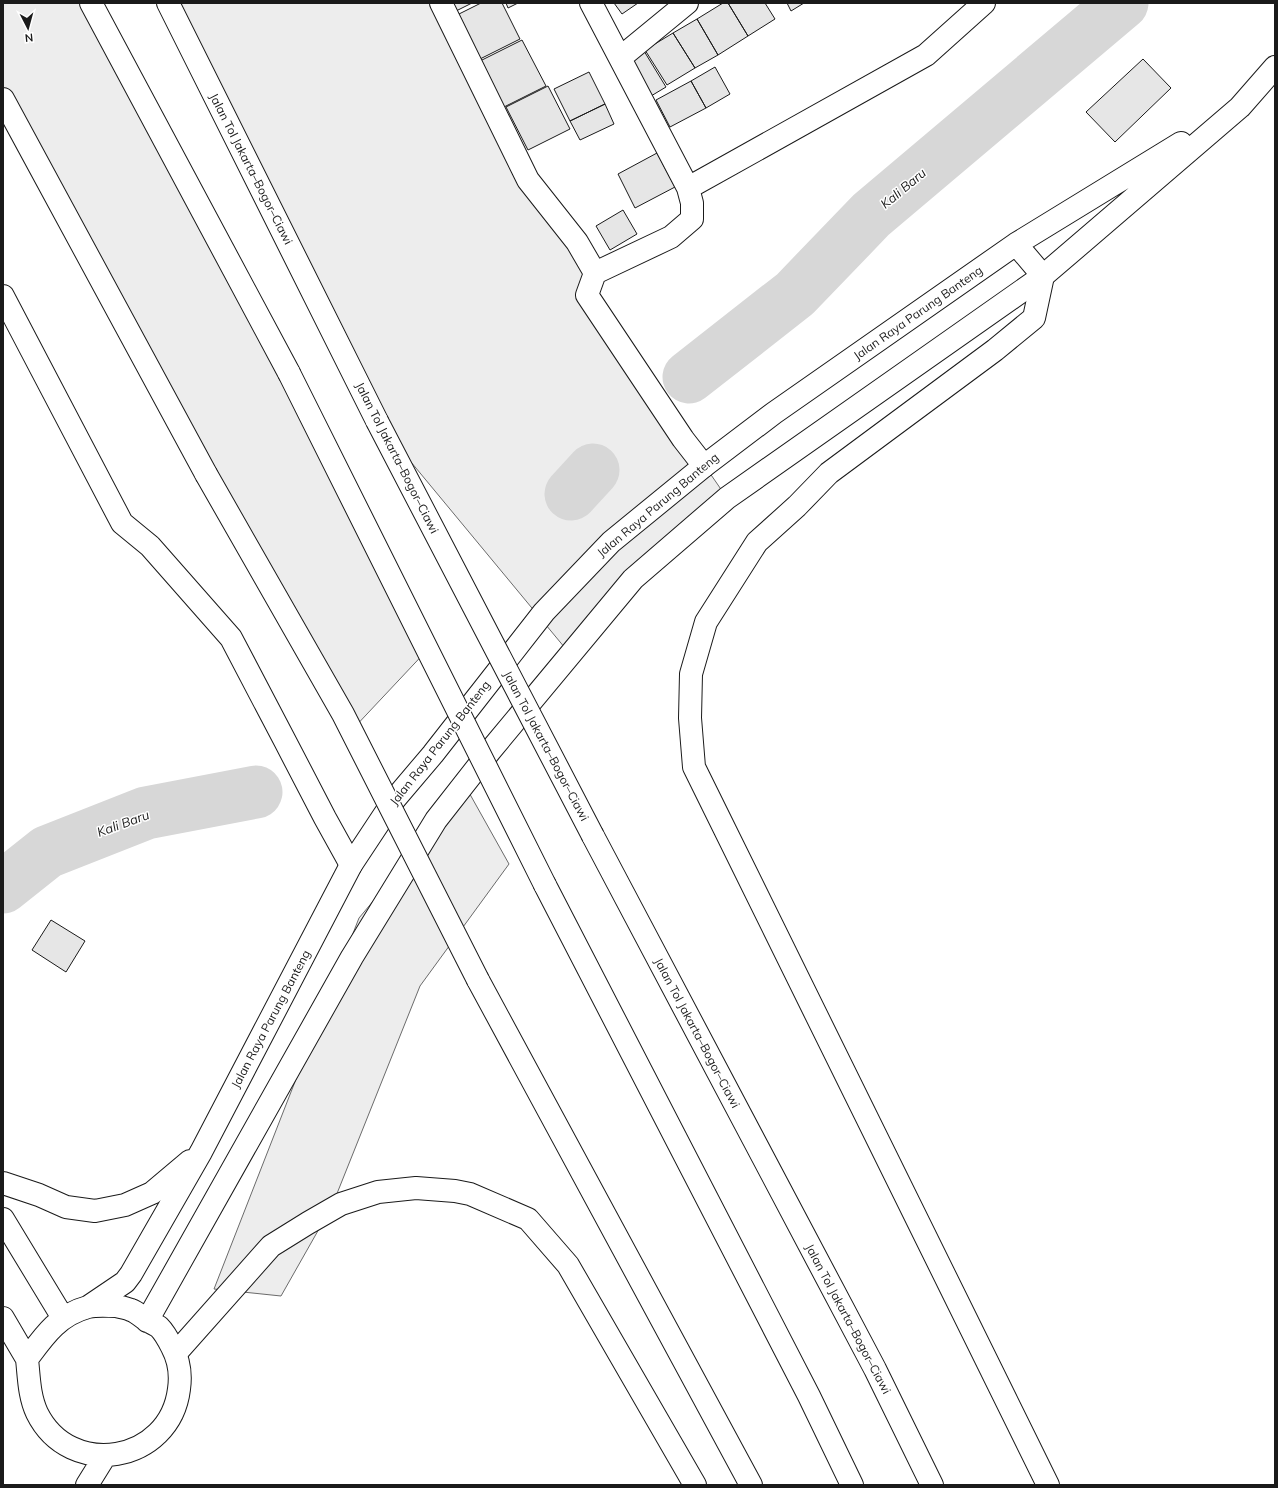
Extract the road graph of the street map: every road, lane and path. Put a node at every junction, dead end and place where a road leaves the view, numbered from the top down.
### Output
1 (91, 3) edge
2 (168, 3) edge
3 (441, 3) edge
4 (591, 3) edge
5 (688, 3) edge
6 (984, 3) edge
7 (620, 58) junction
8 (1275, 67) edge
9 (3, 99) edge
10 (1240, 107) junction
11 (688, 188) junction
12 (1016, 244) junction
13 (595, 273) junction
14 (1043, 276) junction
15 (3, 296) edge
16 (704, 466) junction
17 (351, 865) junction
18 (201, 1152) junction
19 (3, 1183) edge
20 (3, 1219) edge
21 (88, 1307) junction
22 (3, 1318) edge
23 (63, 1318) junction
24 (148, 1320) junction
25 (176, 1353) junction
26 (27, 1359) junction
27 (105, 1456) junction
28 (87, 1485) edge
29 (695, 1485) edge
30 (751, 1485) edge
31 (852, 1485) edge
32 (932, 1485) edge
33 (1048, 1485) edge

1 - 31 main road, bridge
2 - 32 main road, Jalan Tol Jakarta–Bogor–Ciawi, bridge
3 - 13 main road
4 - 7 main road
5 - 7 main road
6 - 11 main road
7 - 11 main road
8 - 10 main road, Jalan Raya Parung Banteng
9 - 30 main road, bridge
10 - 12 main road, Jalan Raya Parung Banteng
10 - 14 main road, Jalan Raya Parung Banteng
11 - 13 main road
12 - 14 main road
12 - 16 main road, Jalan Raya Parung Banteng
13 - 16 main road
14 - 24 main road, Jalan Raya Parung Banteng
14 - 33 main road
15 - 17 main road
16 - 17 main road, Jalan Raya Parung Banteng
17 - 18 main road, Jalan Raya Parung Banteng
18 - 19 main road
18 - 21 main road, Jalan Raya Parung Banteng
20 - 23 main road
21 - 23 main road
21 - 24 main road
22 - 26 main road
23 - 26 main road
24 - 25 main road
25 - 27 main road
25 - 29 main road
26 - 27 main road
27 - 28 main road

